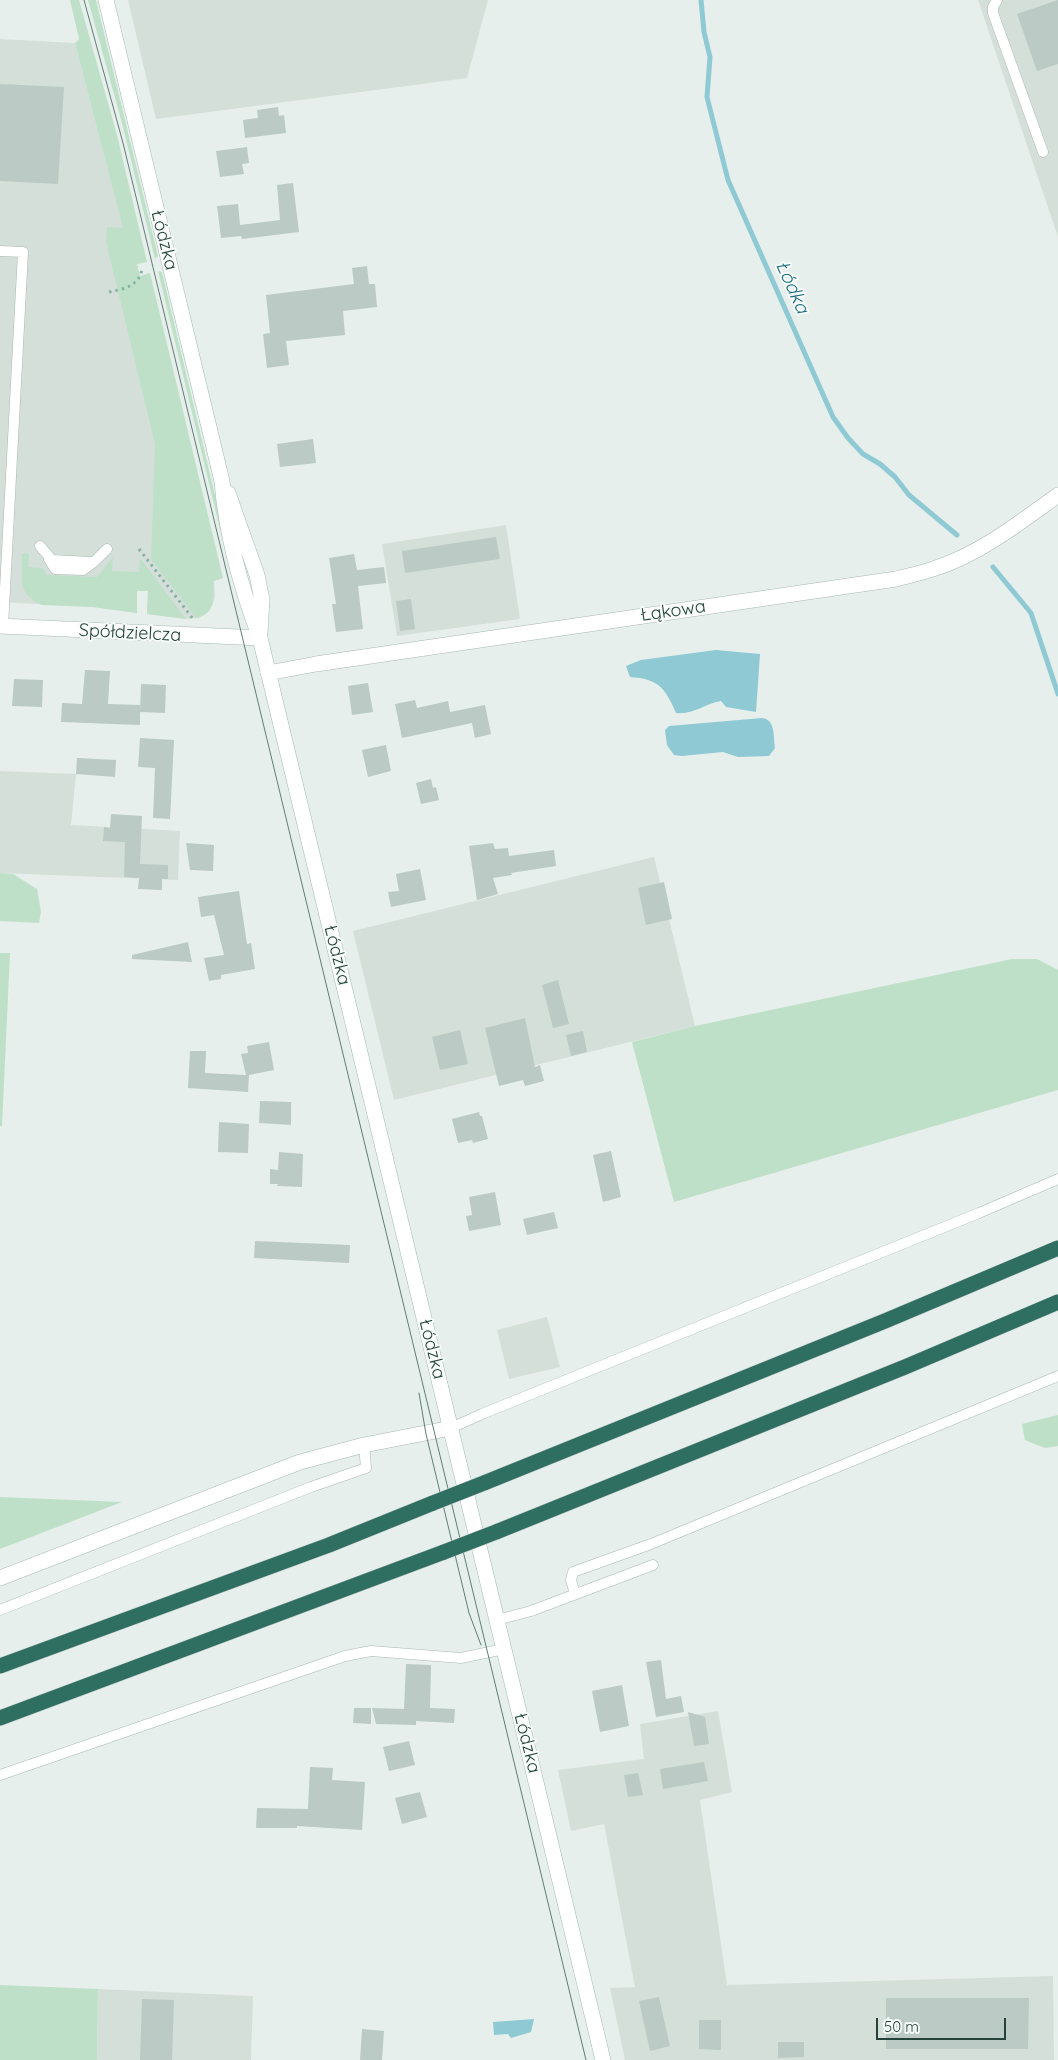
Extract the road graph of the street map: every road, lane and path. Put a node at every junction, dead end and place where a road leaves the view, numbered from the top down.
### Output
1 (106, 0) edge
2 (997, 0) edge
3 (1043, 152) dead end
4 (0, 251) edge
5 (142, 269) dead end
6 (109, 292) dead end
7 (1058, 494) edge
8 (40, 546) dead end
9 (107, 549) dead end
10 (139, 549) dead end
11 (195, 622) dead end
12 (2, 626) edge
13 (260, 638) junction
14 (268, 673) junction
15 (1058, 1179) edge
16 (1058, 1248) edge
17 (1058, 1302) edge
18 (1058, 1376) edge
19 (451, 1428) junction
20 (364, 1445) junction
21 (653, 1565) dead end
22 (0, 1578) edge
23 (575, 1594) junction
24 (0, 1610) edge
25 (497, 1620) junction
26 (504, 1649) junction
27 (0, 1666) edge
28 (0, 1718) edge
29 (0, 1775) edge
30 (603, 2060) edge

1 - 13 main road, Łódzka
2 - 3 lane
4 - 12 lane
5 - 6 path
7 - 14 main road, Łąkowa
8 - 9 lane
10 - 11 path
12 - 13 main road, Spółdzielcza
13 - 14 main road, Łódzka
14 - 19 main road, Łódzka
15 - 19 lane
16 - 27 highway, bridge
17 - 28 highway, bridge
18 - 23 lane
19 - 20 main road
19 - 25 main road, Łódzka
20 - 22 main road
20 - 24 lane
21 - 23 lane
23 - 25 lane
25 - 26 main road, Łódzka
26 - 29 lane
26 - 30 main road, Łódzka

